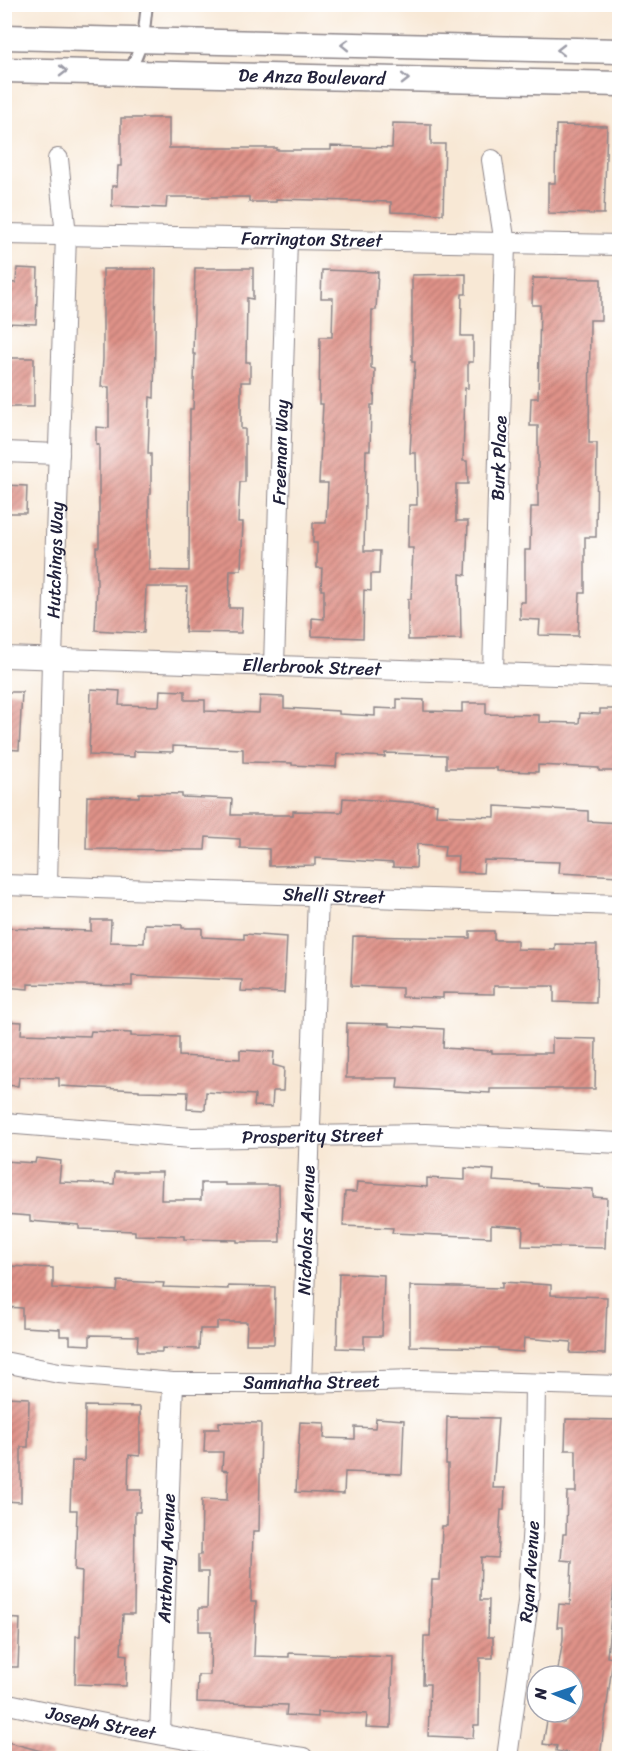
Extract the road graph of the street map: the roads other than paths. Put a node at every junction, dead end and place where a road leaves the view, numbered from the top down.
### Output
1 (147, 4) edge
2 (4, 37) edge
3 (142, 40) junction
4 (620, 51) edge
5 (4, 70) edge
6 (129, 72) junction
7 (620, 84) edge
8 (58, 159) dead end
9 (492, 160) dead end
10 (4, 234) edge
11 (66, 235) junction
12 (286, 240) junction
13 (505, 244) junction
14 (620, 245) edge
15 (4, 452) edge
16 (59, 454) junction
17 (4, 657) edge
18 (52, 658) junction
19 (274, 665) junction
20 (493, 671) junction
21 (620, 677) edge
22 (4, 885) edge
23 (47, 886) junction
24 (318, 897) junction
25 (620, 905) edge
26 (4, 1123) edge
27 (310, 1137) junction
28 (620, 1143) edge
29 (4, 1362) edge
30 (173, 1383) junction
31 (301, 1383) junction
32 (535, 1384) junction
33 (620, 1386) edge
34 (4, 1703) edge
35 (160, 1734) junction
36 (303, 1758) edge
37 (507, 1758) edge

1 - 3 lane
2 - 3 street, De Anza Boulevard
4 -> 3 street, De Anza Boulevard
3 - 6 lane
5 -> 6 street, De Anza Boulevard
6 -> 7 street, De Anza Boulevard
8 - 11 street, Hutchings Way
9 - 13 street, Burk Place
10 - 11 street, Farrington Street
11 - 12 street, Farrington Street
11 - 16 street, Hutchings Way
12 - 13 street, Farrington Street
12 - 19 street, Freeman Way
13 - 14 street, Farrington Street
13 - 20 street, Burk Place
15 - 16 street
16 - 18 street, Hutchings Way
17 - 18 street, Ellerbrook Street
18 - 19 street, Ellerbrook Street
18 - 23 street, Hutchings Way
19 - 20 street, Ellerbrook Street
20 - 21 street, Ellerbrook Street
22 - 23 street, Shelli Street
23 - 24 street, Shelli Street
24 - 25 street, Shelli Street
24 - 27 street, Nicholas Avenue
26 - 27 street, Prosperity Street
27 - 28 street, Prosperity Street
27 - 31 street, Nicholas Avenue
29 - 30 street, Samnatha Street
30 - 31 street, Samnatha Street
30 - 35 street, Anthony Avenue
31 - 32 street, Samnatha Street
32 - 33 street, Samnatha Street
32 - 37 street, Ryan Avenue
34 - 35 street, Joseph Street
35 - 36 street, Joseph Street

